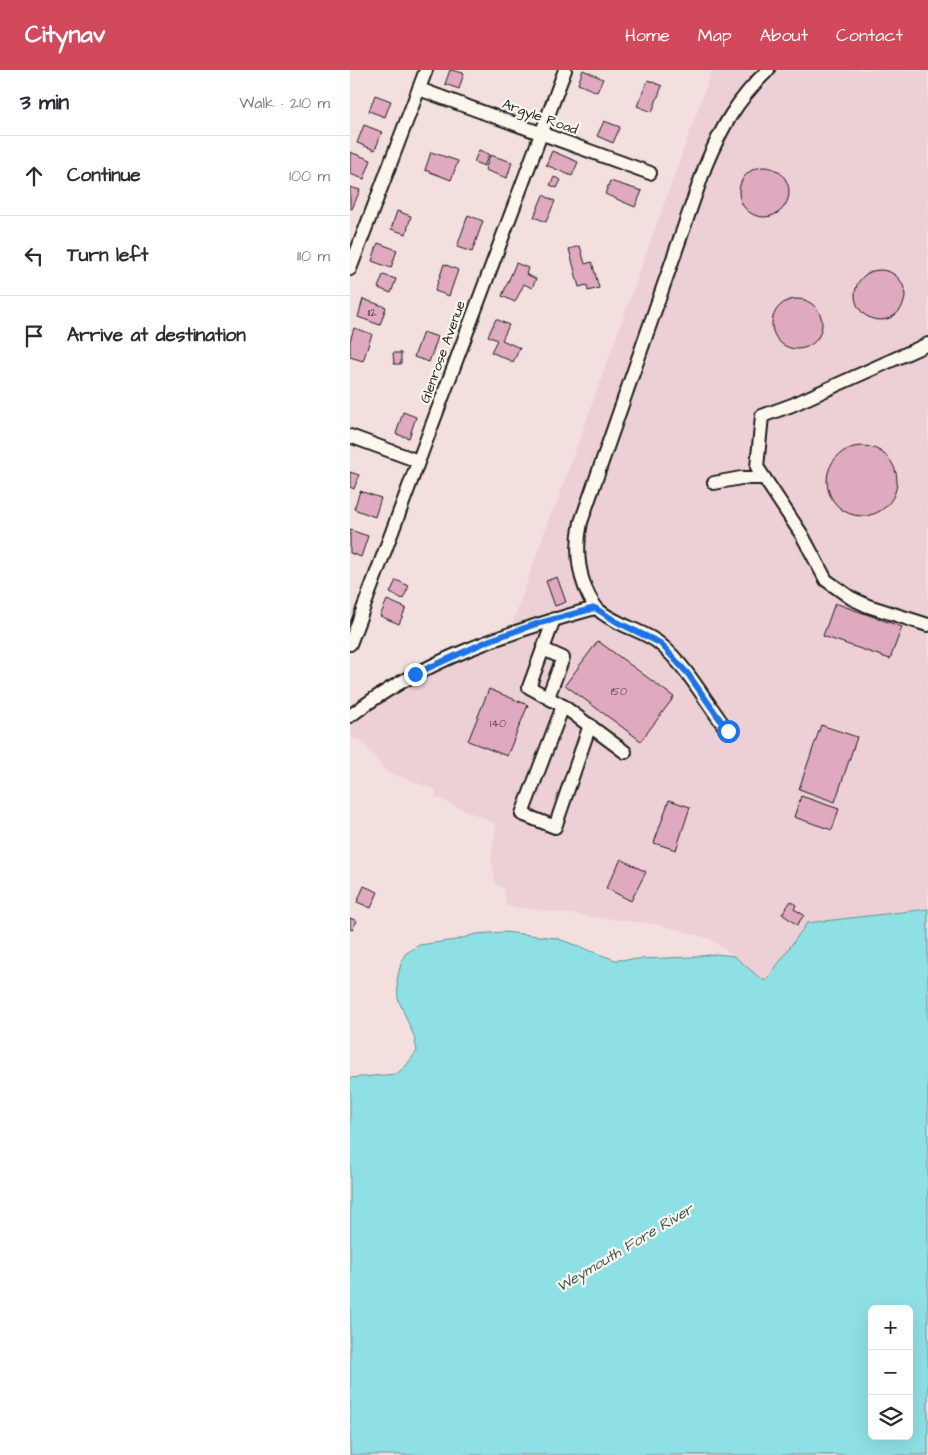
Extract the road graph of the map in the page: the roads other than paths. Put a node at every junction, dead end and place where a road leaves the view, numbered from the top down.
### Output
1 (426, 70) edge
2 (565, 70) edge
3 (768, 70) edge
4 (419, 89) junction
5 (541, 133) junction
6 (650, 172) dead end
7 (350, 269) edge
8 (928, 344) edge
9 (350, 436) edge
10 (418, 462) junction
11 (764, 478) junction
12 (714, 483) dead end
13 (595, 608) junction
14 (554, 619) junction
15 (928, 625) edge
16 (350, 644) edge
17 (543, 649) junction
18 (548, 697) junction
19 (563, 706) junction
20 (350, 716) edge
21 (590, 725) junction
22 (728, 731) dead end
23 (625, 752) dead end

1 - 4 street
2 - 5 street, Glenrose Avenue
3 - 13 street
4 - 5 street, Argyle Road
4 - 7 street
5 - 6 street, Argyle Road
5 - 10 street, Glenrose Avenue
8 - 11 street
9 - 10 street
10 - 16 street, Glenrose Avenue
11 - 12 street
11 - 15 street
13 - 14 street
13 - 22 street
14 - 17 street
14 - 20 street
17 - 18 street
17 - 18 street
18 - 19 street
19 - 21 street
19 - 21 street
21 - 23 street

